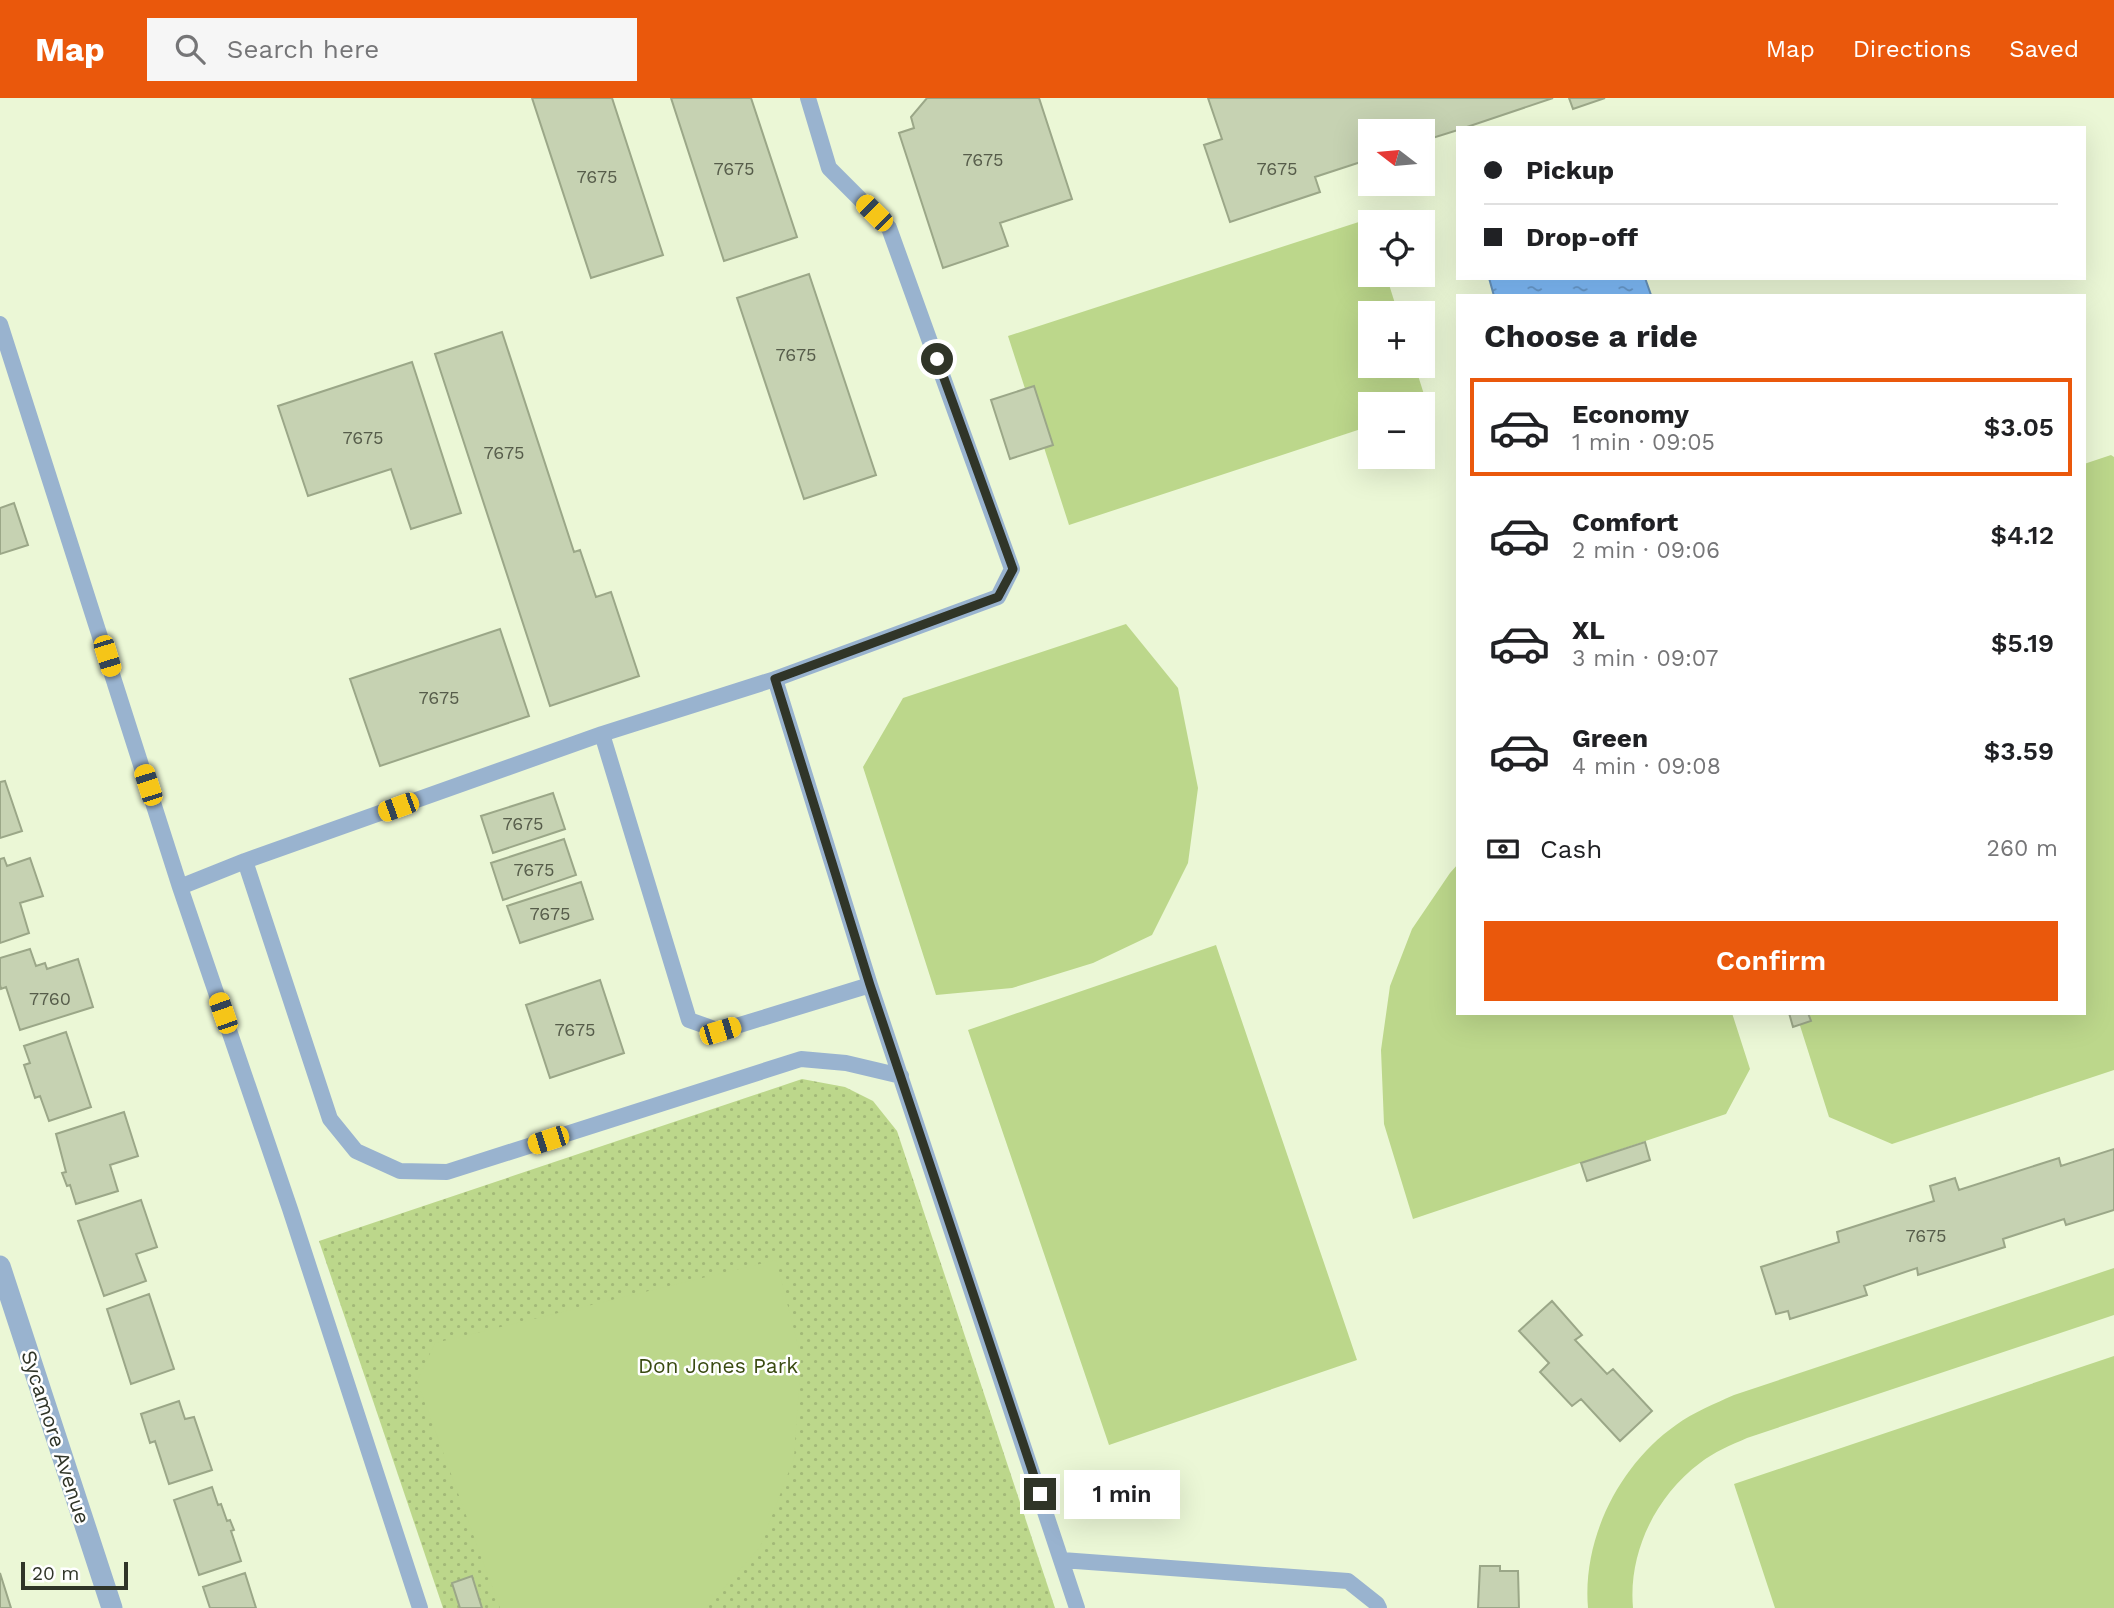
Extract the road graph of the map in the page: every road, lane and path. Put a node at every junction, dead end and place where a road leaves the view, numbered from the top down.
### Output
1 (807, 98) edge
2 (0, 324) edge
3 (775, 679) junction
4 (602, 734) junction
5 (245, 861) junction
6 (180, 887) junction
7 (870, 985) junction
8 (901, 1076) junction
9 (0, 1266) edge
10 (1062, 1560) junction
11 (113, 1608) edge
12 (420, 1608) edge
13 (1077, 1608) edge
14 (1378, 1608) edge

1 - 3 lane
2 - 6 lane
3 - 4 lane
3 - 7 lane
4 - 5 lane
4 - 7 lane
5 - 6 lane
5 - 8 lane
6 - 12 lane
7 - 8 lane
8 - 10 lane
9 - 11 street, Sycamore Avenue
10 - 13 lane
10 - 14 lane

